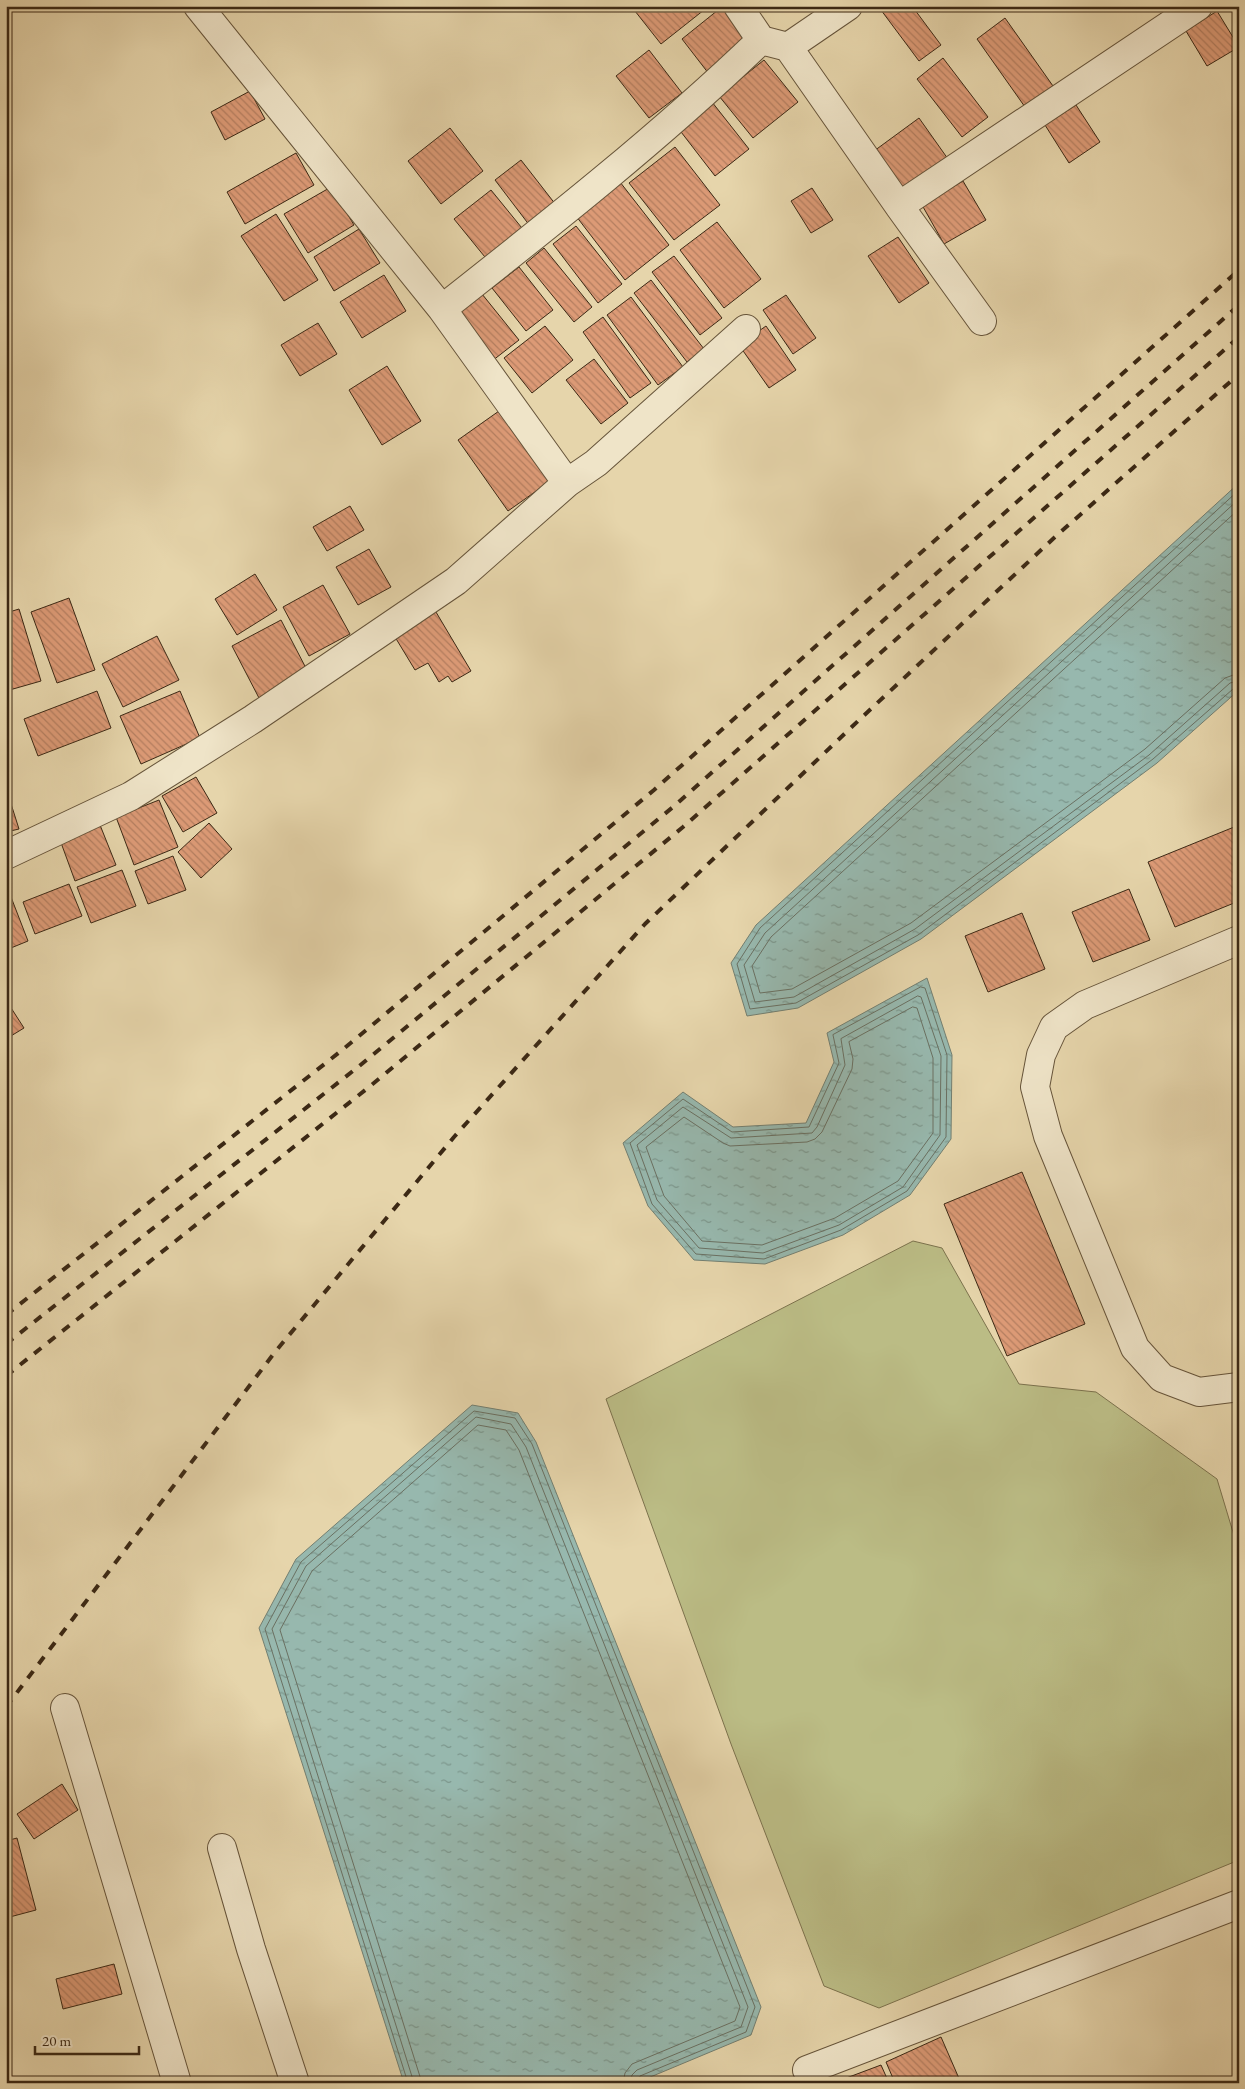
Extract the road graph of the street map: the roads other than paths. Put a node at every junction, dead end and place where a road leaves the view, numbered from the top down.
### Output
1 (198, 6) edge
2 (738, 6) edge
3 (848, 6) edge
4 (1198, 6) edge
5 (760, 40) junction
6 (788, 47) junction
7 (899, 206) junction
8 (442, 309) junction
9 (982, 321) dead end
10 (746, 329) dead end
11 (566, 483) junction
12 (6, 855) edge
13 (1239, 940) edge
14 (1239, 1387) edge
15 (65, 1708) dead end
16 (222, 1848) dead end
17 (1239, 1904) edge
18 (807, 2070) dead end
19 (177, 2083) edge
20 (295, 2083) edge

1 - 8 street
2 - 5 street
3 - 6 street
4 - 7 street
5 - 6 street
5 - 8 street
6 - 7 street
7 - 9 street
8 - 11 street
10 - 11 street
11 - 12 street
13 - 14 street
15 - 19 street
16 - 20 street
17 - 18 street

